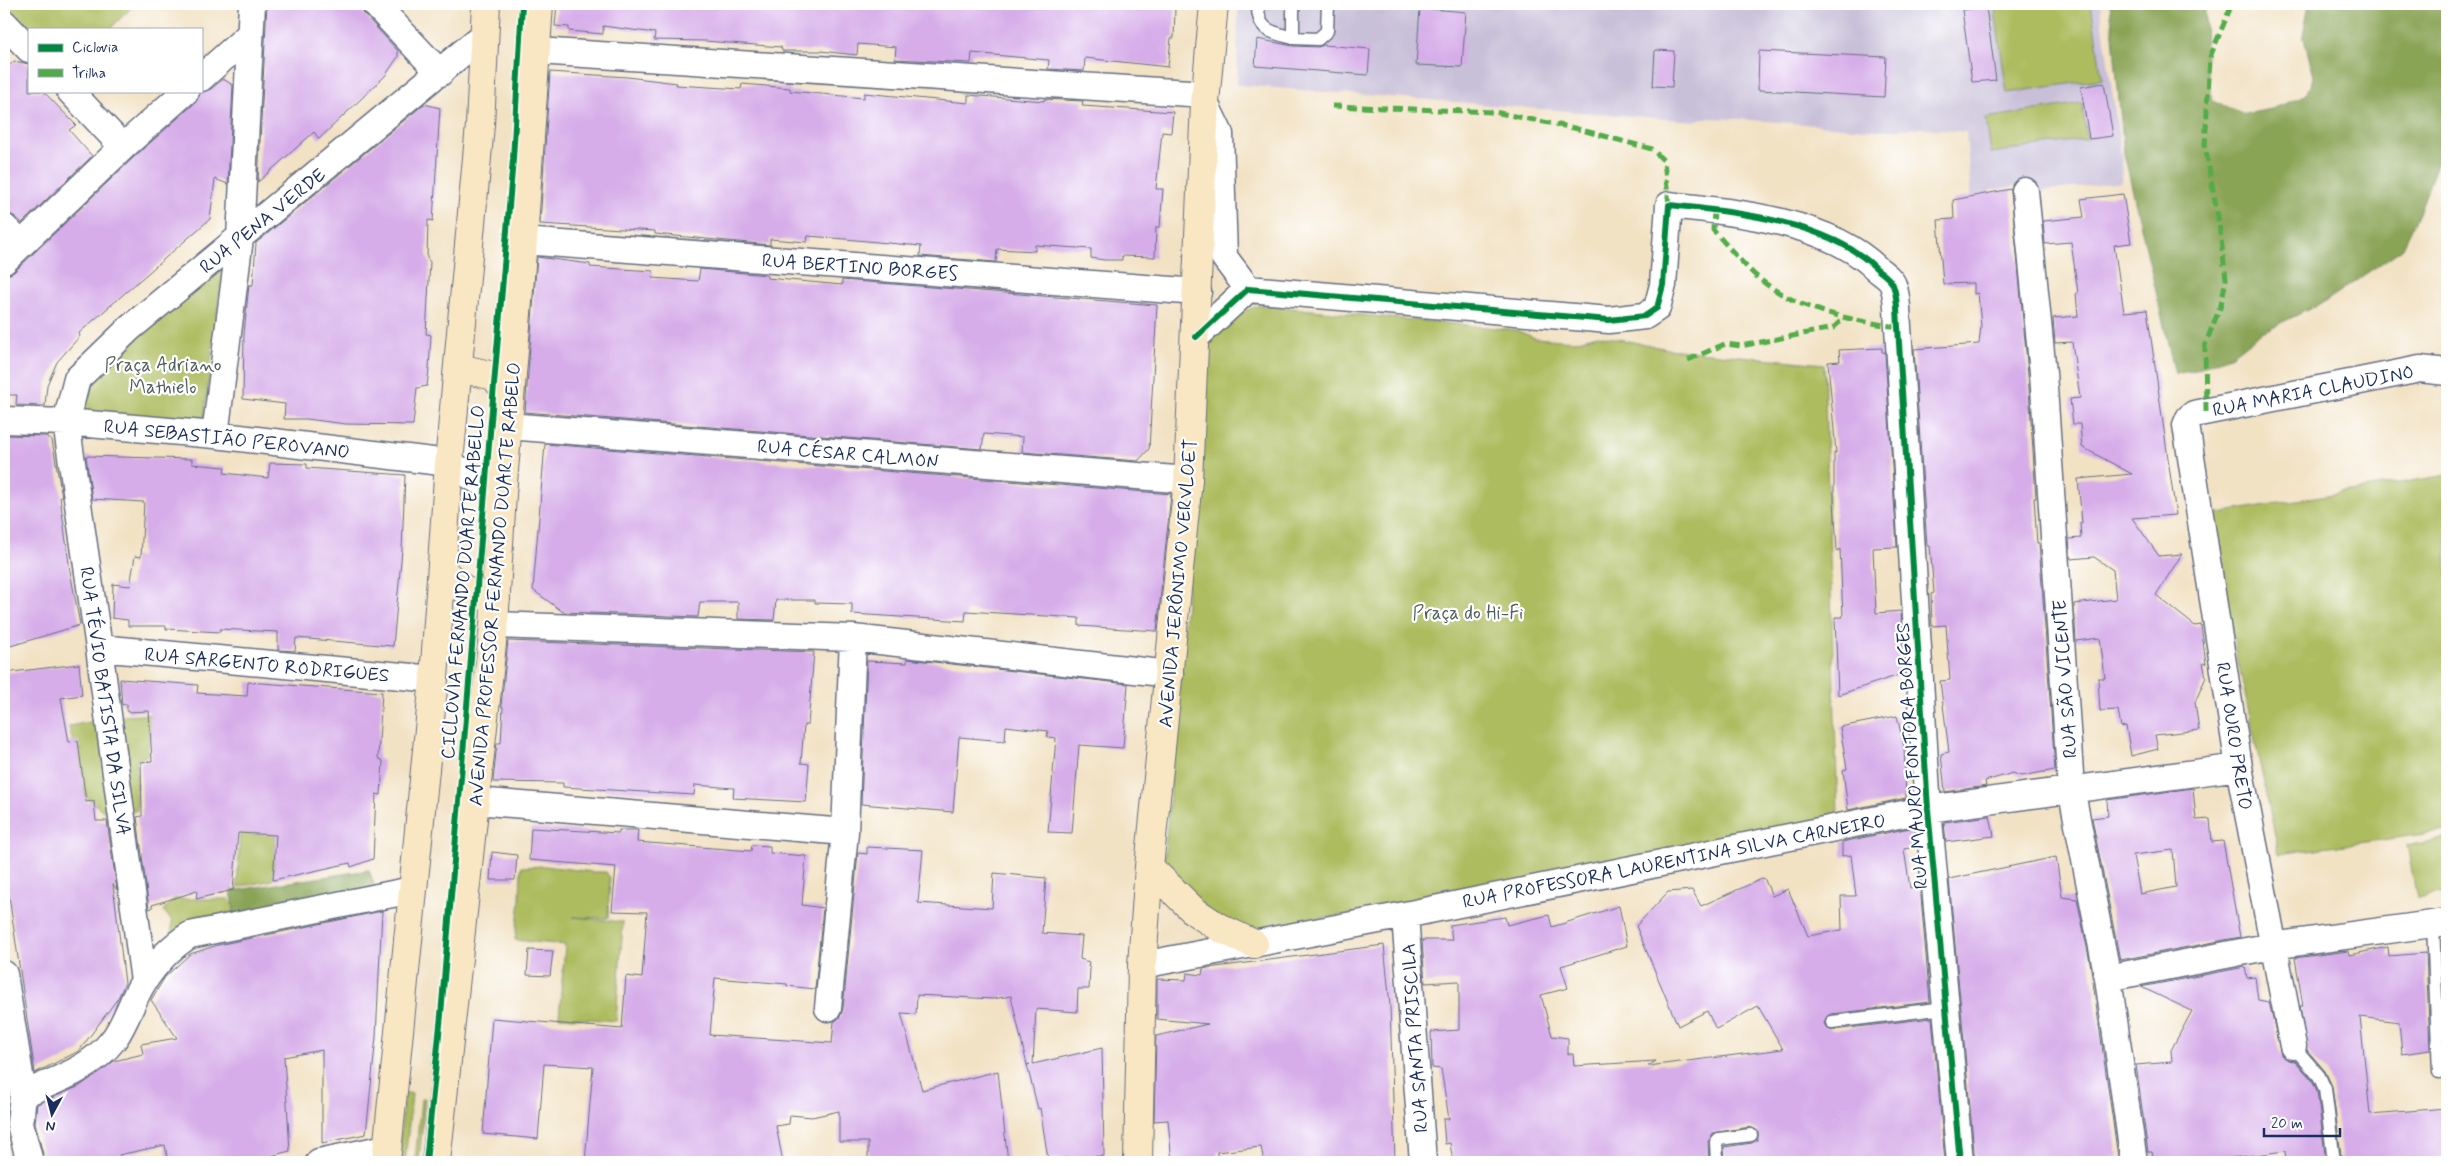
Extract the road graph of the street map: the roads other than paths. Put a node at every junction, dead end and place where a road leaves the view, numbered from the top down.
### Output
1 (252, 4) edge
2 (375, 4) edge
3 (486, 4) edge
4 (539, 4) edge
5 (1214, 4) edge
6 (1258, 4) edge
7 (1292, 4) edge
8 (1328, 4) edge
9 (4, 23) edge
10 (249, 35) junction
11 (484, 35) junction
12 (1293, 38) junction
13 (28, 48) edge
14 (537, 51) junction
15 (440, 73) junction
16 (202, 77) edge
17 (71, 92) edge
18 (185, 92) edge
19 (1205, 99) junction
20 (123, 147) junction
21 (2025, 191) dead end
22 (240, 238) junction
23 (523, 241) junction
24 (9, 244) edge
25 (1248, 289) junction
26 (1198, 292) junction
27 (1196, 337) junction
28 (459, 368) junction
29 (2447, 372) edge
30 (510, 397) junction
31 (4, 420) edge
32 (66, 422) junction
33 (2186, 425) joint
34 (508, 426) junction
35 (216, 435) junction
36 (449, 463) junction
37 (1188, 480) junction
38 (502, 495) junction
39 (442, 570) junction
40 (495, 612) junction
41 (853, 638) junction
42 (100, 648) junction
43 (1170, 674) junction
44 (434, 679) junction
45 (2239, 767) junction
46 (2072, 788) junction
47 (476, 801) junction
48 (1928, 809) junction
49 (845, 832) junction
50 (1149, 868) junction
51 (412, 890) junction
52 (1405, 915) junction
53 (2440, 923) edge
54 (1254, 944) junction
55 (2272, 946) junction
56 (1142, 965) junction
57 (4, 974) edge
58 (2108, 978) junction
59 (144, 981) junction
60 (6, 1005) edge
61 (828, 1008) dead end
62 (1945, 1008) junction
63 (1832, 1022) dead end
64 (2293, 1046) joint
65 (2443, 1048) edge
66 (2439, 1072) dead end
67 (23, 1094) junction
68 (12, 1131) edge
69 (1751, 1135) dead end
70 (386, 1155) edge
71 (30, 1162) edge
72 (319, 1162) edge
73 (436, 1162) edge
74 (1138, 1162) edge
75 (1423, 1162) edge
76 (1717, 1162) edge
77 (1960, 1162) edge
78 (2134, 1162) edge
79 (2334, 1162) edge

1 - 10 street
2 - 15 street
3 - 11 street
4 - 14 street, AVENIDA PROFESSOR FERNANDO DUARTE RABELO
5 - 19 street, AVENIDA JERÔNIMO VERVLOET
6 - 12 lane
7 - 12 lane
8 - 12 lane
9 - 13 street
10 - 16 street
10 - 22 street
11 - 15 street, RUA PENA VERDE
11 - 28 street
14 - 19 street
14 - 23 street, AVENIDA PROFESSOR FERNANDO DUARTE RABELO
15 - 22 street, RUA PENA VERDE
17 - 20 street
18 - 20 street
19 - 25 street
19 - 26 street, AVENIDA JERÔNIMO VERVLOET
20 - 24 street
21 - 46 street, RUA SÃO VICENTE
22 - 32 street, RUA PENA VERDE
22 - 35 street
23 - 26 street, RUA BERTINO BORGES
23 - 30 street, AVENIDA PROFESSOR FERNANDO DUARTE RABELO
25 - 27 street
25 - 48 street, RUA MAURO FONTORA BORGES
26 - 27 street, AVENIDA JERÔNIMO VERVLOET
27 - 37 street, AVENIDA JERÔNIMO VERVLOET
28 - 30 street
28 - 36 street
29 - 33 street, RUA MARIA CLAUDINO
30 - 34 street, AVENIDA PROFESSOR FERNANDO DUARTE RABELO
31 - 32 street, RUA SEBASTIÃO PEROVANO
32 - 35 street, RUA SEBASTIÃO PEROVANO
32 - 42 street, RUA TÉVIO BATISTA DA SILVA
33 - 45 street, RUA OURO PRETO
34 - 37 street, RUA CÉSAR CALMON
34 - 38 street, AVENIDA PROFESSOR FERNANDO DUARTE RABELO
35 - 36 street, RUA SEBASTIÃO PEROVANO
36 - 38 street
36 - 39 street
37 - 43 street, AVENIDA JERÔNIMO VERVLOET
38 - 40 street, AVENIDA PROFESSOR FERNANDO DUARTE RABELO
39 - 40 street
39 - 44 street
40 - 41 street
40 - 47 street, AVENIDA PROFESSOR FERNANDO DUARTE RABELO
41 - 43 street
41 - 49 street
42 - 44 street, RUA SARGENTO RODRIGUES
42 - 59 street, RUA TÉVIO BATISTA DA SILVA
43 - 50 street, AVENIDA JERÔNIMO VERVLOET
44 - 51 street
45 - 46 street, RUA PROFESSORA LAURENTINA SILVA CARNEIRO
45 - 55 street, RUA OURO PRETO
46 - 48 street, RUA PROFESSORA LAURENTINA SILVA CARNEIRO
46 - 58 street, RUA SÃO VICENTE
47 - 49 street
47 - 73 street, AVENIDA PROFESSOR FERNANDO DUARTE RABELO
48 - 52 street, RUA PROFESSORA LAURENTINA SILVA CARNEIRO
48 - 62 street, RUA MAURO FONTORA BORGES
49 - 61 street
50 - 54 street
50 - 56 street, AVENIDA JERÔNIMO VERVLOET
51 - 59 street
51 - 70 street
52 - 54 street, RUA PROFESSORA LAURENTINA SILVA CARNEIRO
52 - 75 street, RUA SANTA PRISCILA
53 - 55 street
53 - 65 lane
54 - 56 street, RUA PROFESSORA LAURENTINA SILVA CARNEIRO
55 - 58 street
55 - 64 street, RUA OURO PRETO
56 - 74 street, AVENIDA JERÔNIMO VERVLOET
57 - 60 street
58 - 78 street, RUA SÃO VICENTE
59 - 67 street
60 - 67 street
62 - 63 lane
62 - 77 street, RUA MAURO FONTORA BORGES
64 - 79 lane
65 - 66 lane
67 - 68 street
68 - 71 street
69 - 76 lane
70 - 72 street

